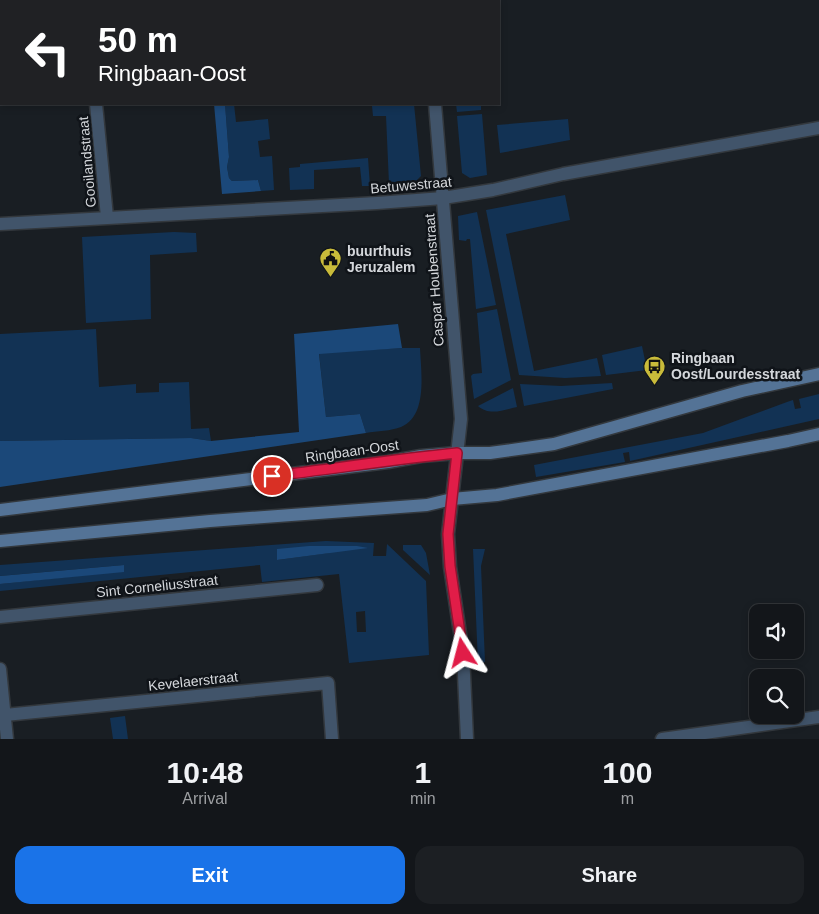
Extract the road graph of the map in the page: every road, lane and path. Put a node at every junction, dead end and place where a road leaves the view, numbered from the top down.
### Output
1 (96, 105) edge
2 (435, 105) edge
3 (819, 128) edge
4 (443, 198) junction
5 (107, 217) junction
6 (0, 224) edge
7 (819, 374) edge
8 (819, 434) edge
9 (457, 453) junction
10 (452, 500) junction
11 (0, 510) edge
12 (0, 541) edge
13 (317, 584) dead end
14 (0, 617) edge
15 (0, 669) edge
16 (4, 715) junction
17 (819, 717) edge
18 (7, 739) edge
19 (332, 739) edge
20 (467, 739) edge
21 (662, 739) edge

1 - 5 street, Gooilandstraat
2 - 4 street, Caspar Houbenstraat
3 - 4 street, Betuwestraat
4 - 5 street, Betuwestraat
4 - 9 street, Caspar Houbenstraat
5 - 6 street, Betuwestraat
7 - 9 main road, Ringbaan-Oost
8 - 10 main road
9 - 10 street, Caspar Houbenstraat
9 - 11 main road, Ringbaan-Oost
10 - 12 main road
10 - 20 street, Caspar Houbenstraat
13 - 14 street, Sint Corneliusstraat
15 - 16 street
16 - 18 street
16 - 19 street, Kevelaerstraat
17 - 21 street

